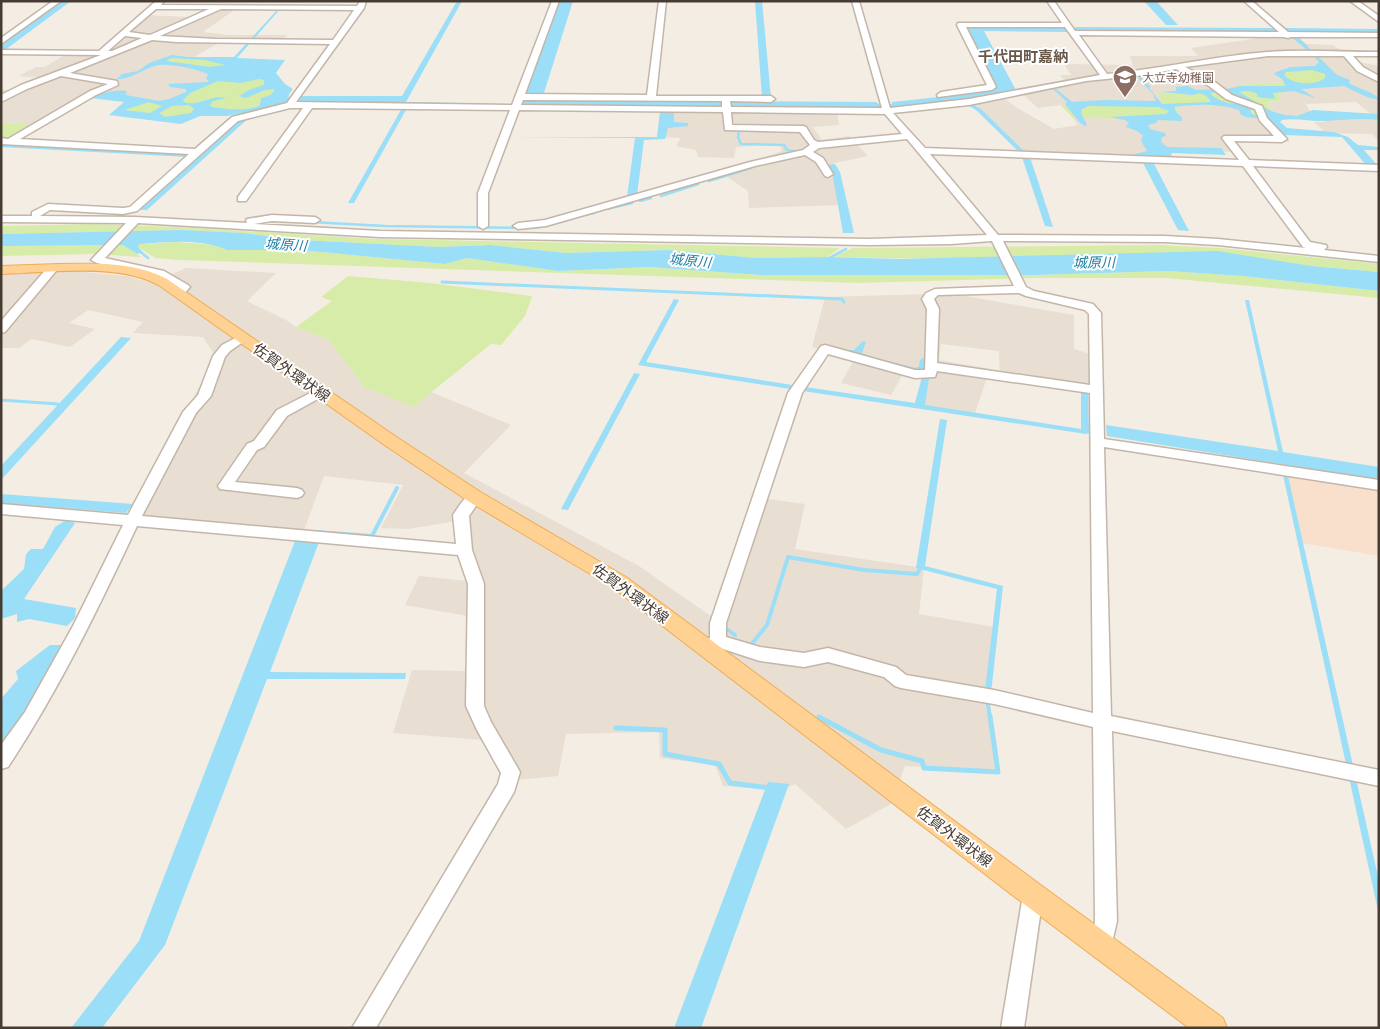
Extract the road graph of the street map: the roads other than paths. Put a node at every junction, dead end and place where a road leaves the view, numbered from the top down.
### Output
1 (58, 1) edge
2 (161, 1) edge
3 (556, 1) edge
4 (663, 1) edge
5 (855, 1) edge
6 (1050, 1) edge
7 (1248, 1) edge
8 (1353, 1) edge
9 (362, 4) edge
10 (154, 7) junction
11 (221, 7) junction
12 (1379, 20) edge
13 (1071, 29) junction
14 (1283, 32) junction
15 (124, 34) junction
16 (1379, 36) edge
17 (151, 37) junction
18 (1, 42) edge
19 (335, 42) junction
20 (1, 52) edge
21 (102, 52) junction
22 (112, 54) junction
23 (1379, 54) edge
24 (1312, 55) junction
25 (1347, 55) junction
26 (1178, 67) junction
27 (62, 74) junction
28 (1105, 77) junction
29 (1379, 80) edge
30 (930, 96) dead end
31 (651, 98) junction
32 (1, 99) edge
33 (896, 99) dead end
34 (783, 100) dead end
35 (518, 103) junction
36 (726, 104) junction
37 (290, 105) junction
38 (883, 105) junction
39 (309, 106) junction
40 (909, 136) junction
41 (6, 141) edge
42 (817, 146) junction
43 (922, 151) junction
44 (198, 152) junction
45 (806, 152) junction
46 (1246, 163) junction
47 (1379, 168) edge
48 (828, 174) dead end
49 (242, 199) dead end
50 (36, 214) dead end
51 (1, 219) edge
52 (135, 220) junction
53 (185, 222) junction
54 (483, 226) junction
55 (997, 241) junction
56 (1379, 259) edge
57 (52, 269) junction
58 (1, 270) edge
59 (1021, 287) junction
60 (179, 292) junction
61 (1, 329) edge
62 (243, 338) junction
63 (927, 372) junction
64 (1097, 390) junction
65 (320, 392) junction
66 (1098, 442) junction
67 (1379, 485) edge
68 (297, 493) dead end
69 (475, 497) junction
70 (1, 509) edge
71 (132, 521) junction
72 (464, 550) junction
73 (712, 644) junction
74 (1102, 722) junction
75 (1, 761) edge
76 (1379, 778) edge
77 (1033, 895) junction
78 (1102, 944) junction
79 (363, 1028) edge
80 (1012, 1028) edge
81 (1213, 1028) edge

1 - 18 street
2 - 10 street
3 - 35 street
4 - 31 street
5 - 38 street
6 - 13 street
7 - 14 street
8 - 12 street
9 - 11 street
9 - 19 street
10 - 11 street
10 - 15 street
11 - 17 street
13 - 14 street
13 - 28 street
13 - 30 street
14 - 16 street
14 - 24 street
15 - 17 street
15 - 21 street
17 - 19 street
17 - 22 street
19 - 37 street
20 - 21 street
21 - 22 street
22 - 27 street
23 - 25 street
24 - 25 street
24 - 26 street
25 - 29 street
26 - 28 street
26 - 46 street
27 - 32 street
27 - 41 street
28 - 38 street
31 - 35 street
31 - 36 street
33 - 38 street
34 - 36 street
35 - 36 street
35 - 39 street
35 - 54 street
36 - 38 street
36 - 42 street
37 - 39 street
37 - 44 street
38 - 40 street
39 - 49 street
40 - 42 street
40 - 43 street
41 - 44 street
42 - 45 street
43 - 46 street
43 - 55 street
44 - 50 street
45 - 48 street
45 - 54 street
46 - 47 street
46 - 56 street
51 - 52 street
52 - 53 street
52 - 60 street
53 - 54 street
53 - 55 street
55 - 56 street
55 - 59 street
57 - 58 main road, 佐賀外環状線
57 - 60 main road, 佐賀外環状線
57 - 61 street
59 - 63 street
59 - 64 street
60 - 62 main road, 佐賀外環状線
62 - 65 main road, 佐賀外環状線
62 - 71 street
63 - 64 street
63 - 73 street
64 - 66 street
65 - 68 street
65 - 69 main road, 佐賀外環状線
66 - 67 street
66 - 74 street
69 - 72 street
69 - 73 main road, 佐賀外環状線
70 - 71 street
71 - 72 street
71 - 75 street
72 - 79 street
73 - 74 street
73 - 77 main road, 佐賀外環状線
74 - 76 street
74 - 78 street
77 - 78 main road, 佐賀外環状線
77 - 80 street
78 - 81 main road, 佐賀外環状線

